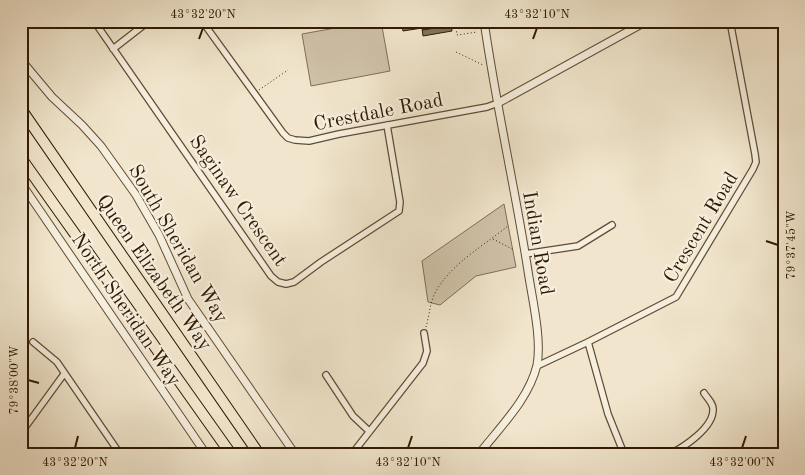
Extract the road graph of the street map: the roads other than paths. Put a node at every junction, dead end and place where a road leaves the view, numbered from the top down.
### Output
1 (94, 21) edge
2 (149, 21) edge
3 (202, 21) edge
4 (484, 21) edge
5 (647, 21) edge
6 (730, 21) edge
7 (113, 48) junction
8 (21, 60) edge
9 (498, 103) junction
10 (21, 110) edge
11 (387, 125) junction
12 (21, 158) edge
13 (21, 183) edge
14 (612, 226) dead end
15 (525, 254) junction
16 (424, 333) road end
17 (33, 342) dead end
18 (588, 342) junction
19 (536, 366) junction
20 (64, 374) junction
21 (326, 375) dead end
22 (704, 393) dead end
23 (369, 431) junction
24 (21, 433) edge
25 (120, 454) edge
26 (206, 454) edge
27 (230, 454) edge
28 (259, 454) edge
29 (295, 454) edge
30 (352, 454) edge
31 (480, 454) edge
32 (624, 454) edge
33 (670, 454) edge

1 - 7 street, Saginaw Crescent
2 - 7 street
3 - 11 street, Crestdale Road
4 - 9 street, Indian Road
5 - 9 street
6 - 18 street, Crescent Road
7 - 11 street, Saginaw Crescent
8 - 29 street, South Sheridan Way
9 - 11 street, Crestdale Road
9 - 15 street, Indian Road
10 - 28 highway, Queen Elizabeth Way
12 - 27 highway
13 - 26 street, North Sheridan Way
14 - 15 street
15 - 19 street, Indian Road
16 - 23 street
17 - 20 street
18 - 19 street, Crescent Road
18 - 32 street
19 - 31 street, Indian Road
20 - 24 street
20 - 25 street
21 - 23 street
22 - 33 street
23 - 30 street

